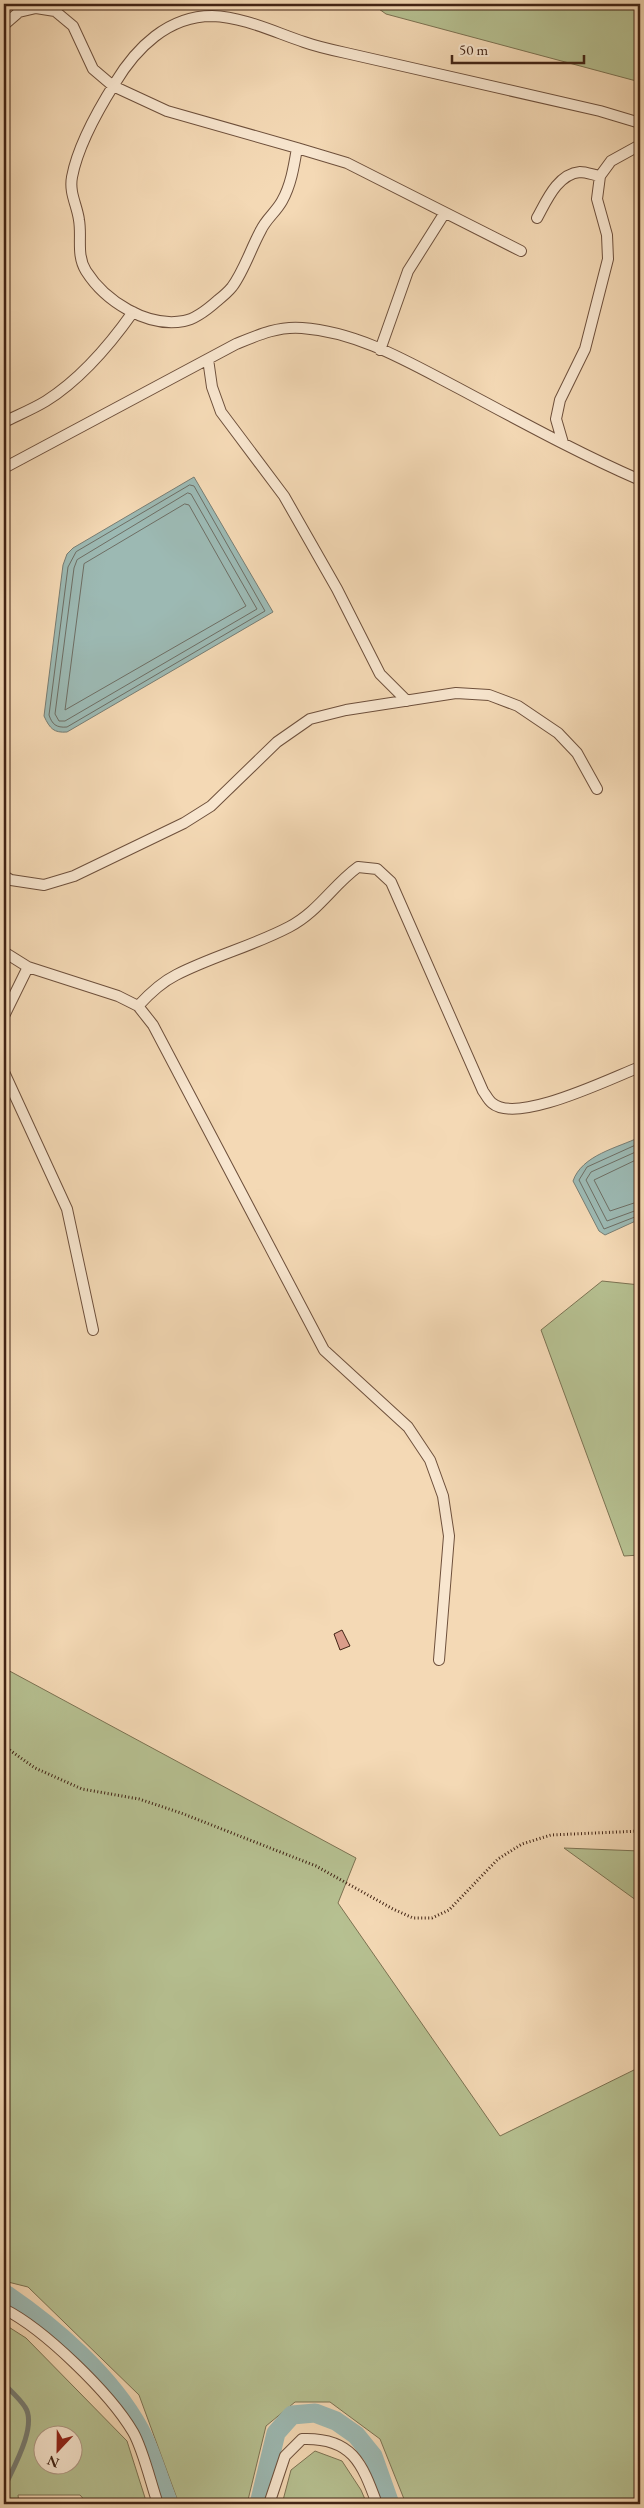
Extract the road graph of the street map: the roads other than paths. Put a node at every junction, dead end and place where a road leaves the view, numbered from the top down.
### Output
1 (4, 25) edge
2 (113, 86) junction
3 (640, 124) edge
4 (640, 145) edge
5 (298, 148) junction
6 (600, 176) junction
7 (444, 214) junction
8 (537, 218) dead end
9 (521, 251) dead end
10 (133, 312) junction
11 (380, 350) junction
12 (208, 359) junction
13 (4, 422) edge
14 (563, 443) junction
15 (4, 468) edge
16 (640, 480) edge
17 (407, 701) junction
18 (597, 790) dead end
19 (4, 876) edge
20 (4, 952) edge
21 (28, 967) junction
22 (138, 1006) junction
23 (4, 1016) edge
24 (640, 1067) edge
25 (4, 1072) edge
26 (93, 1330) dead end
27 (439, 1660) dead end
28 (4, 2309) edge
29 (158, 2504) edge
30 (270, 2504) edge
31 (377, 2504) edge

1 - 2 lane
2 - 3 lane
2 - 5 lane
2 - 10 lane
4 - 6 lane
5 - 7 lane
5 - 10 lane
6 - 8 lane
6 - 14 lane
7 - 9 lane
7 - 11 lane
10 - 13 lane
11 - 12 lane
11 - 14 lane
12 - 15 lane
12 - 17 lane
14 - 16 lane
17 - 18 lane
17 - 19 lane
20 - 21 lane
21 - 22 lane
21 - 23 lane
22 - 24 lane
22 - 27 lane
25 - 26 lane
28 - 29 lane
30 - 31 lane

